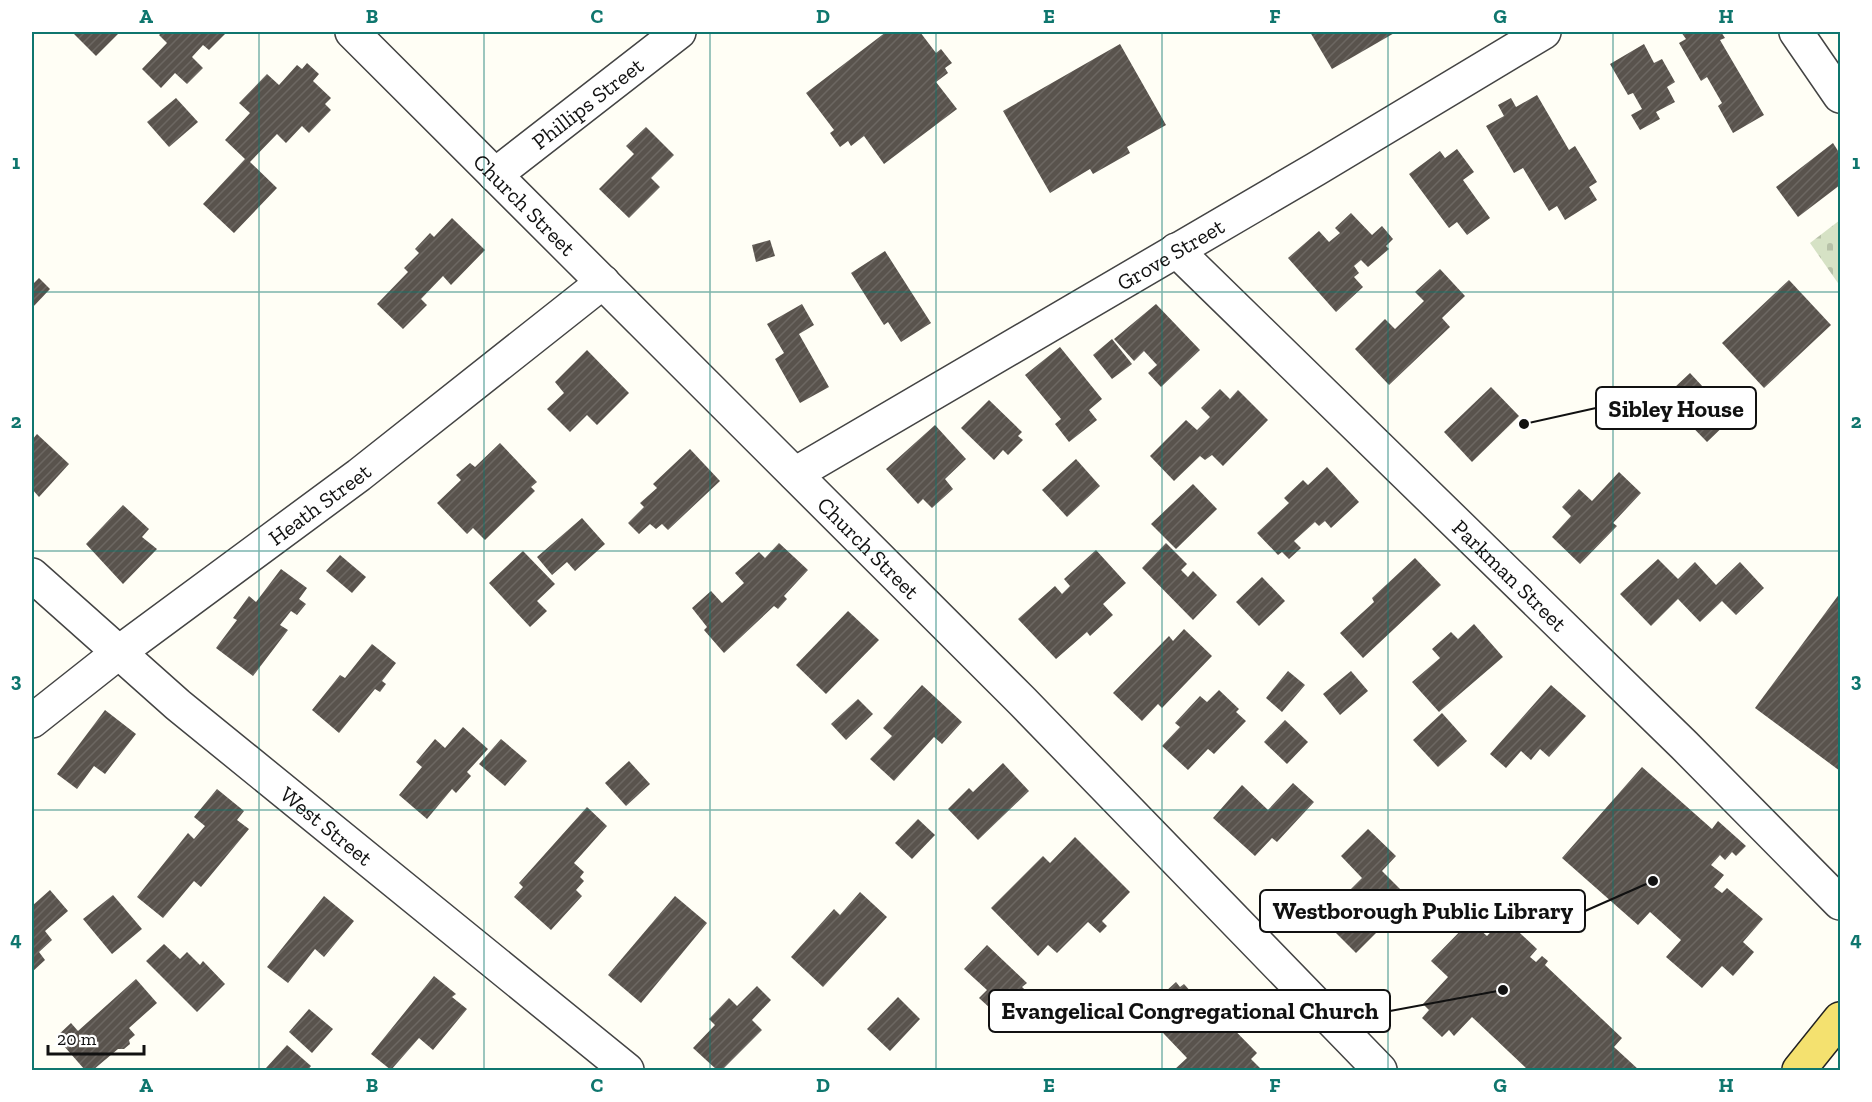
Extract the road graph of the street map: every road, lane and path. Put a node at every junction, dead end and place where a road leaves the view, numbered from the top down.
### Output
1 (352, 32) edge
2 (679, 32) edge
3 (1544, 32) edge
4 (1797, 32) edge
5 (1840, 96) edge
6 (495, 175) junction
7 (1176, 250) junction
8 (603, 282) junction
9 (795, 474) junction
10 (32, 574) edge
11 (118, 653) junction
12 (32, 721) edge
13 (1840, 903) edge
14 (1840, 1019) edge
15 (627, 1071) edge
16 (1380, 1071) edge
17 (1799, 1071) edge

1 - 6 street, Church Street
2 - 6 street, Phillips Street
3 - 7 street, Grove Street
4 - 5 street
6 - 8 street, Church Street
7 - 9 street, Grove Street
7 - 13 street, Parkman Street
8 - 9 street, Church Street
8 - 11 street, Heath Street
9 - 16 street, Church Street
10 - 11 street, West Street
11 - 12 street, Heath Street
11 - 15 street, West Street
14 - 17 main road

